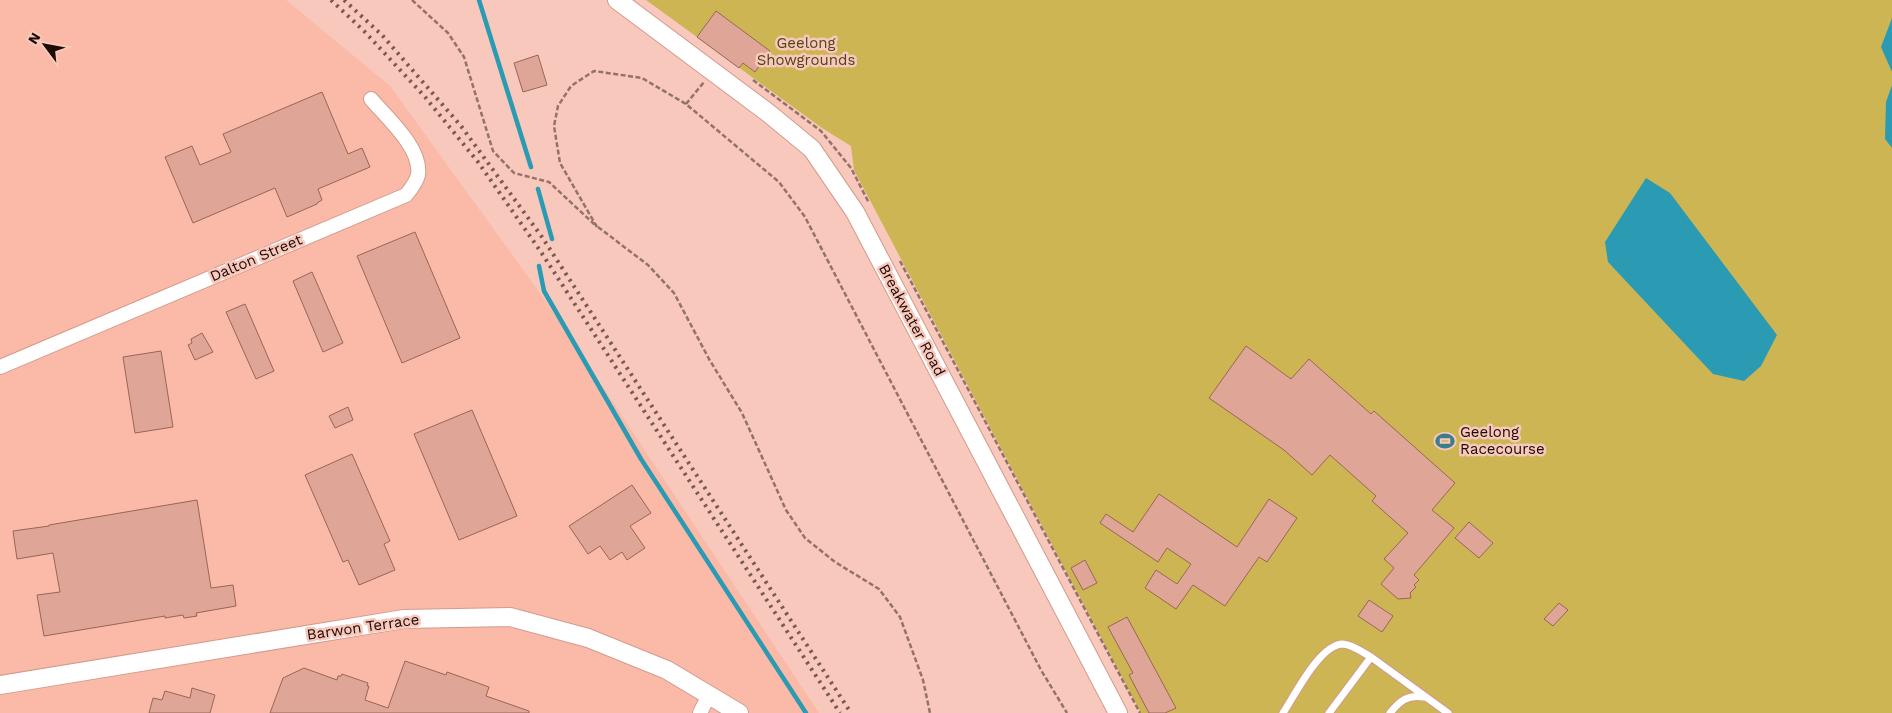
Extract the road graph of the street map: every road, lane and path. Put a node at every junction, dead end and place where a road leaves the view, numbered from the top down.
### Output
1 (412, 0) edge
2 (617, 0) edge
3 (713, 72) junction
4 (371, 99) dead end
5 (686, 104) junction
6 (597, 227) junction
7 (0, 367) edge
8 (1371, 657) junction
9 (0, 685) edge
10 (709, 695) junction
11 (1426, 698) junction
12 (700, 713) edge
13 (739, 713) edge
14 (930, 713) edge
15 (1067, 713) edge
16 (1118, 713) edge
17 (1283, 713) edge
18 (1329, 713) edge
19 (1390, 713) edge
20 (1448, 713) edge

1 - 6 path
2 - 3 street, Breakwater Road
3 - 5 path
3 - 16 street, Breakwater Road
4 - 7 street, Dalton Street
5 - 6 path
5 - 15 path
6 - 14 path
8 - 11 lane
8 - 17 lane
8 - 18 lane
9 - 10 street, Barwon Terrace
10 - 12 street
10 - 13 street, Barwon Terrace
11 - 19 lane
11 - 20 lane

